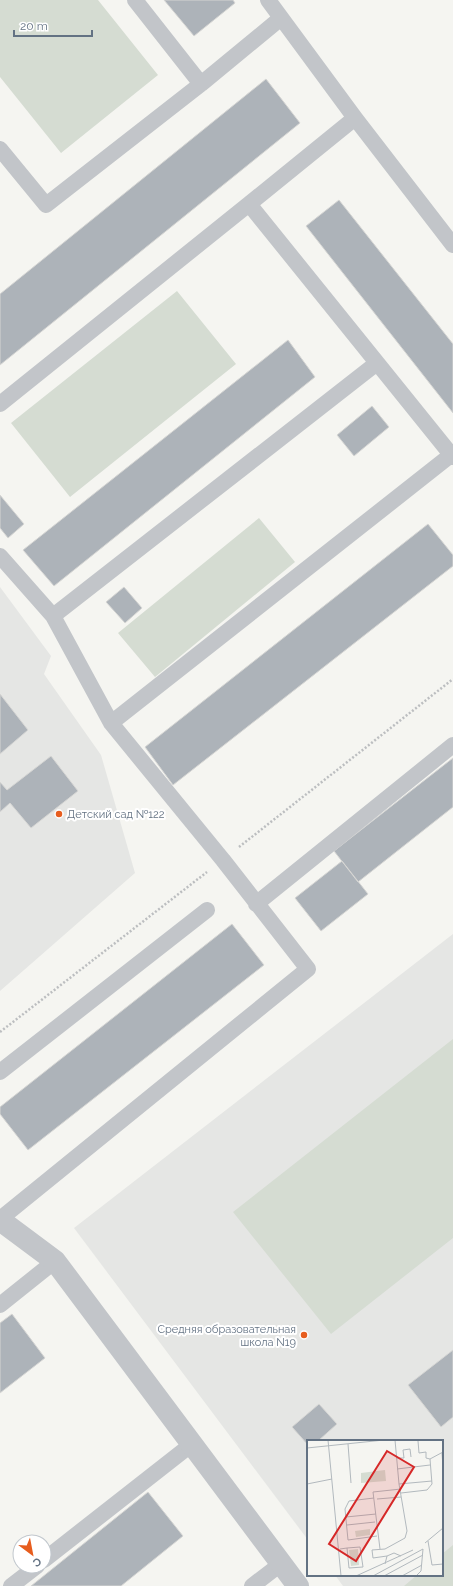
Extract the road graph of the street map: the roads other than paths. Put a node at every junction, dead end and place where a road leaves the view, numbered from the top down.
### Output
1 (135, 0) edge
2 (268, 0) edge
3 (282, 18) junction
4 (201, 84) junction
5 (355, 118) junction
6 (0, 149) edge
7 (249, 204) junction
8 (453, 245) edge
9 (377, 363) junction
10 (0, 404) edge
11 (452, 456) edge
12 (0, 556) edge
13 (53, 616) junction
14 (111, 723) junction
15 (453, 745) edge
16 (256, 904) junction
17 (207, 910) dead end
18 (0, 1072) edge
19 (0, 1220) edge
20 (55, 1261) junction
21 (0, 1305) edge
22 (192, 1444) junction
23 (52, 1554) edge
24 (282, 1563) junction
25 (26, 1574) edge
26 (11, 1586) edge
27 (252, 1586) edge
28 (298, 1586) edge

1 - 4 lane
2 - 3 lane
3 - 4 lane
3 - 5 lane
4 - 6 lane
5 - 7 lane
5 - 8 lane
7 - 9 lane
7 - 10 lane
9 - 11 lane
9 - 13 lane
11 - 14 lane
12 - 13 lane
13 - 14 lane
14 - 16 lane
15 - 16 lane
16 - 19 lane
17 - 18 lane
19 - 20 street
20 - 21 lane
20 - 22 street
22 - 23 lane
22 - 24 street
24 - 27 lane
24 - 28 street
25 - 26 lane

